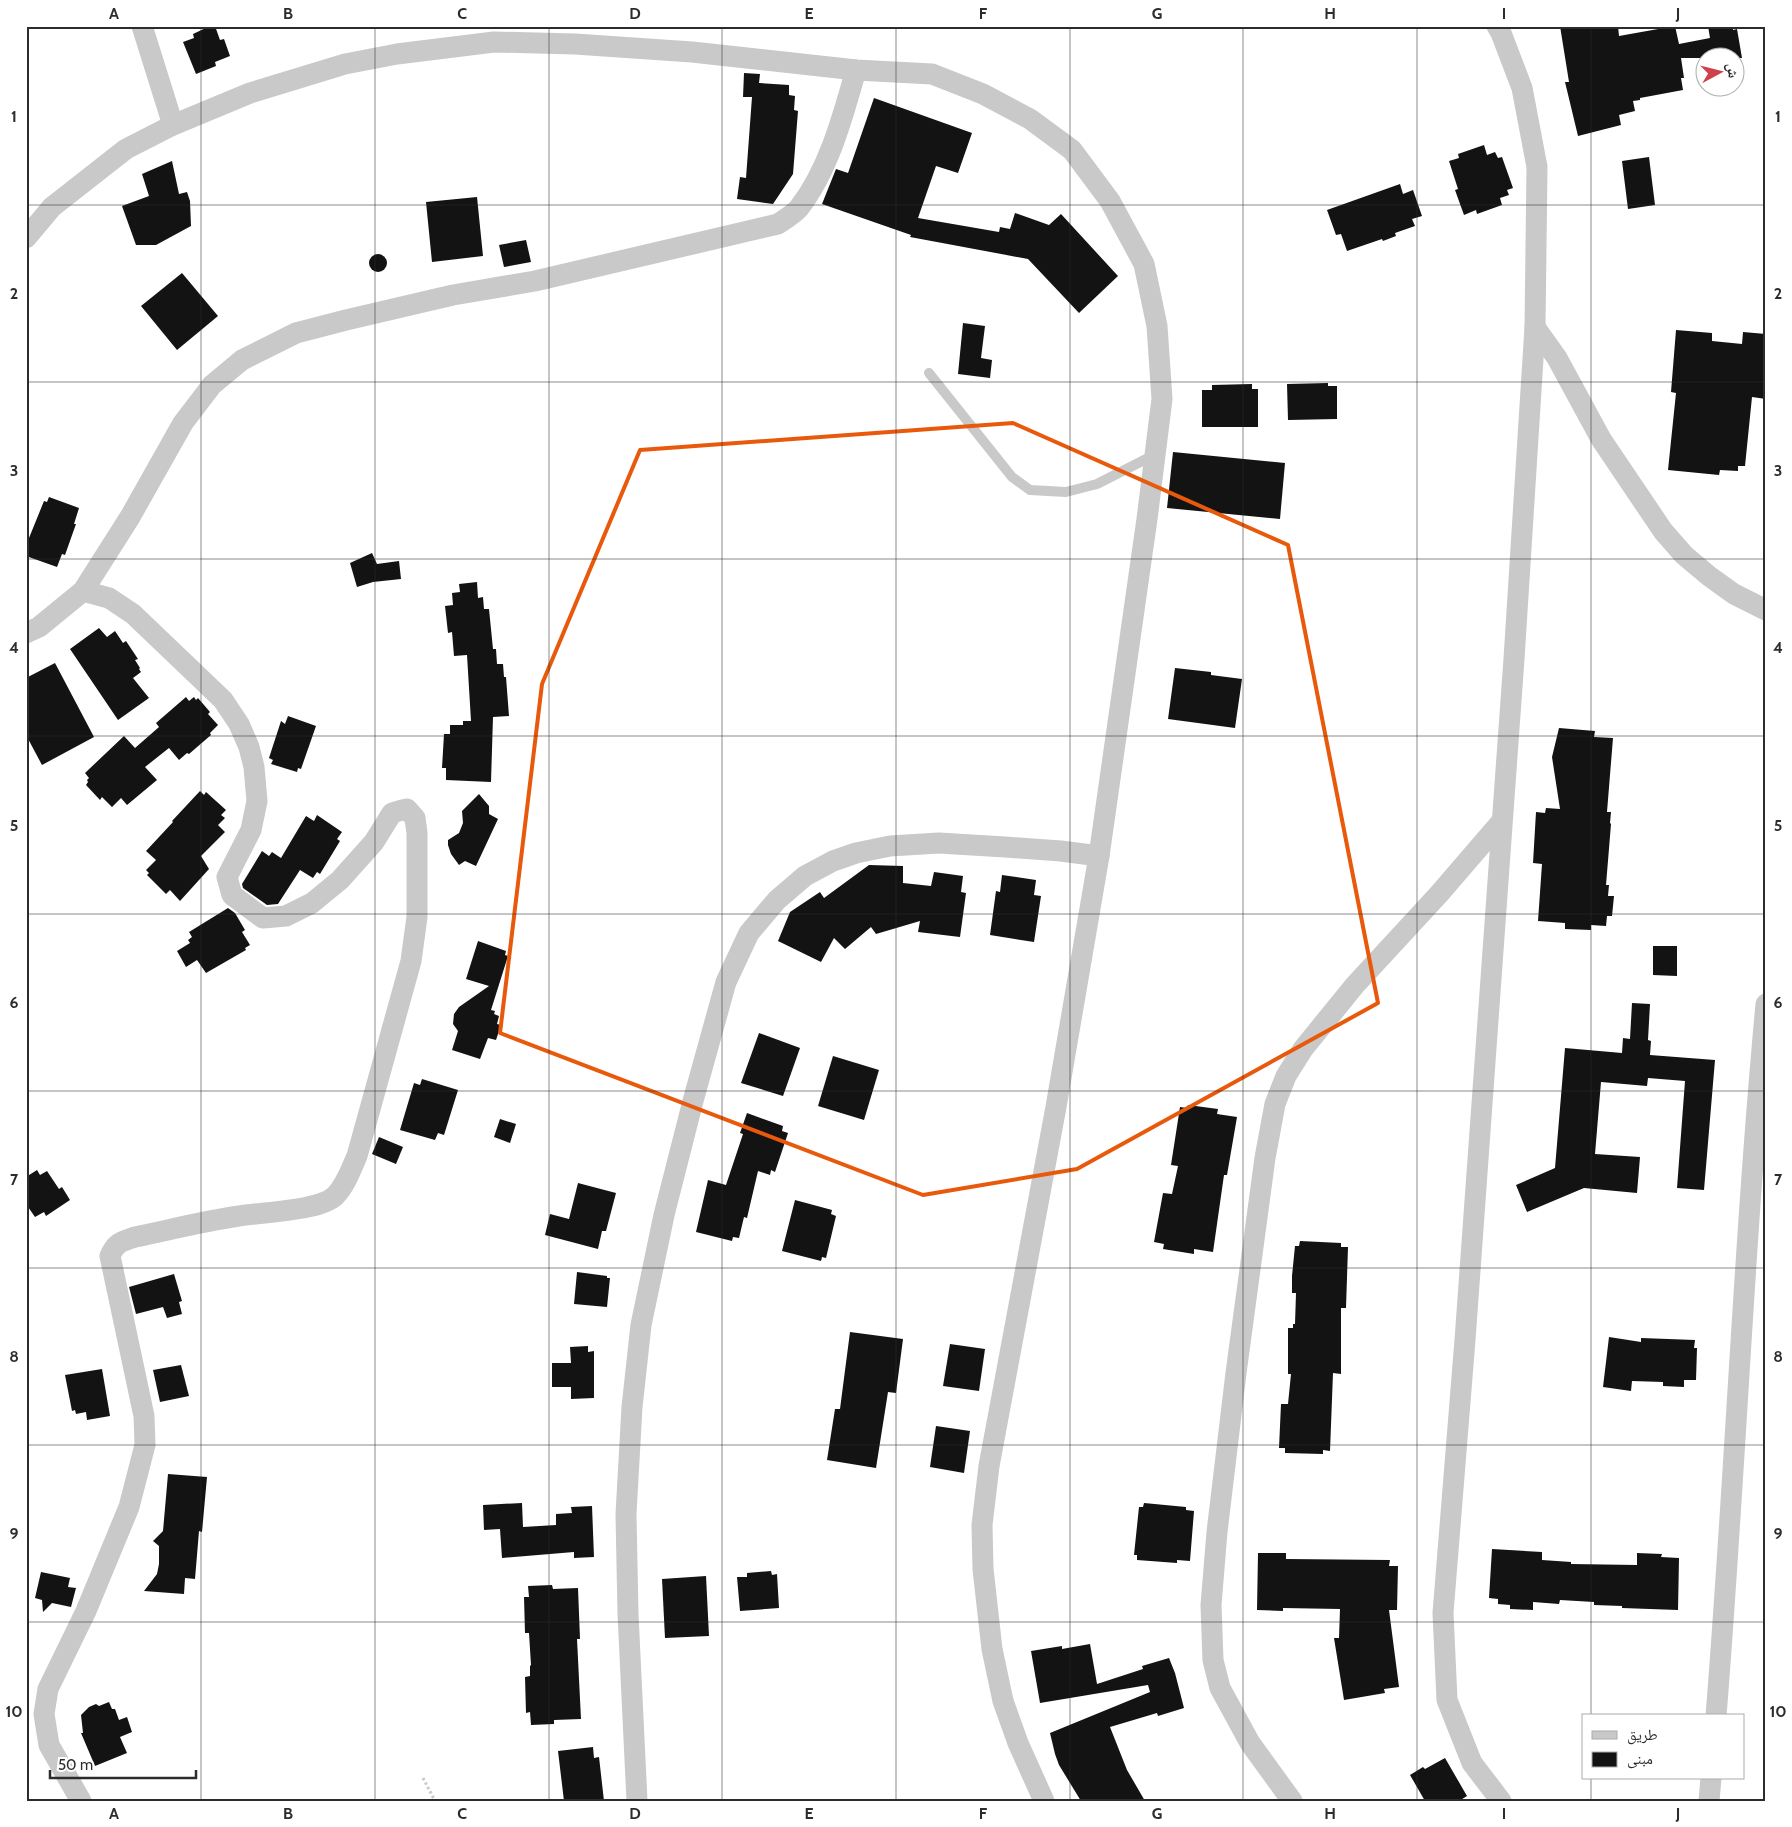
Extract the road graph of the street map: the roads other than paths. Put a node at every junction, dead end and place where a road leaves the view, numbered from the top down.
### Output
1 (142, 26) edge
2 (1497, 26) edge
3 (856, 70) junction
4 (172, 125) junction
5 (26, 238) edge
6 (1535, 327) junction
7 (929, 373) dead end
8 (1155, 455) junction
9 (83, 592) junction
10 (1766, 610) edge
11 (26, 633) edge
12 (1501, 822) junction
13 (1100, 856) junction
14 (1766, 1004) edge
15 (1716, 1714) edge
16 (1710, 1780) edge
17 (81, 1801) edge
18 (637, 1801) edge
19 (1044, 1801) edge
20 (1292, 1801) edge
21 (1501, 1801) edge
22 (1709, 1801) edge

1 - 4 street
2 - 6 street
3 - 4 street
3 - 8 street
3 - 9 street
4 - 5 street
6 - 10 street
6 - 12 street
7 - 8 lane
8 - 13 street
9 - 11 street
9 - 17 street
12 - 20 street
12 - 21 street
13 - 18 street
13 - 19 street
14 - 15 street
16 - 22 street

